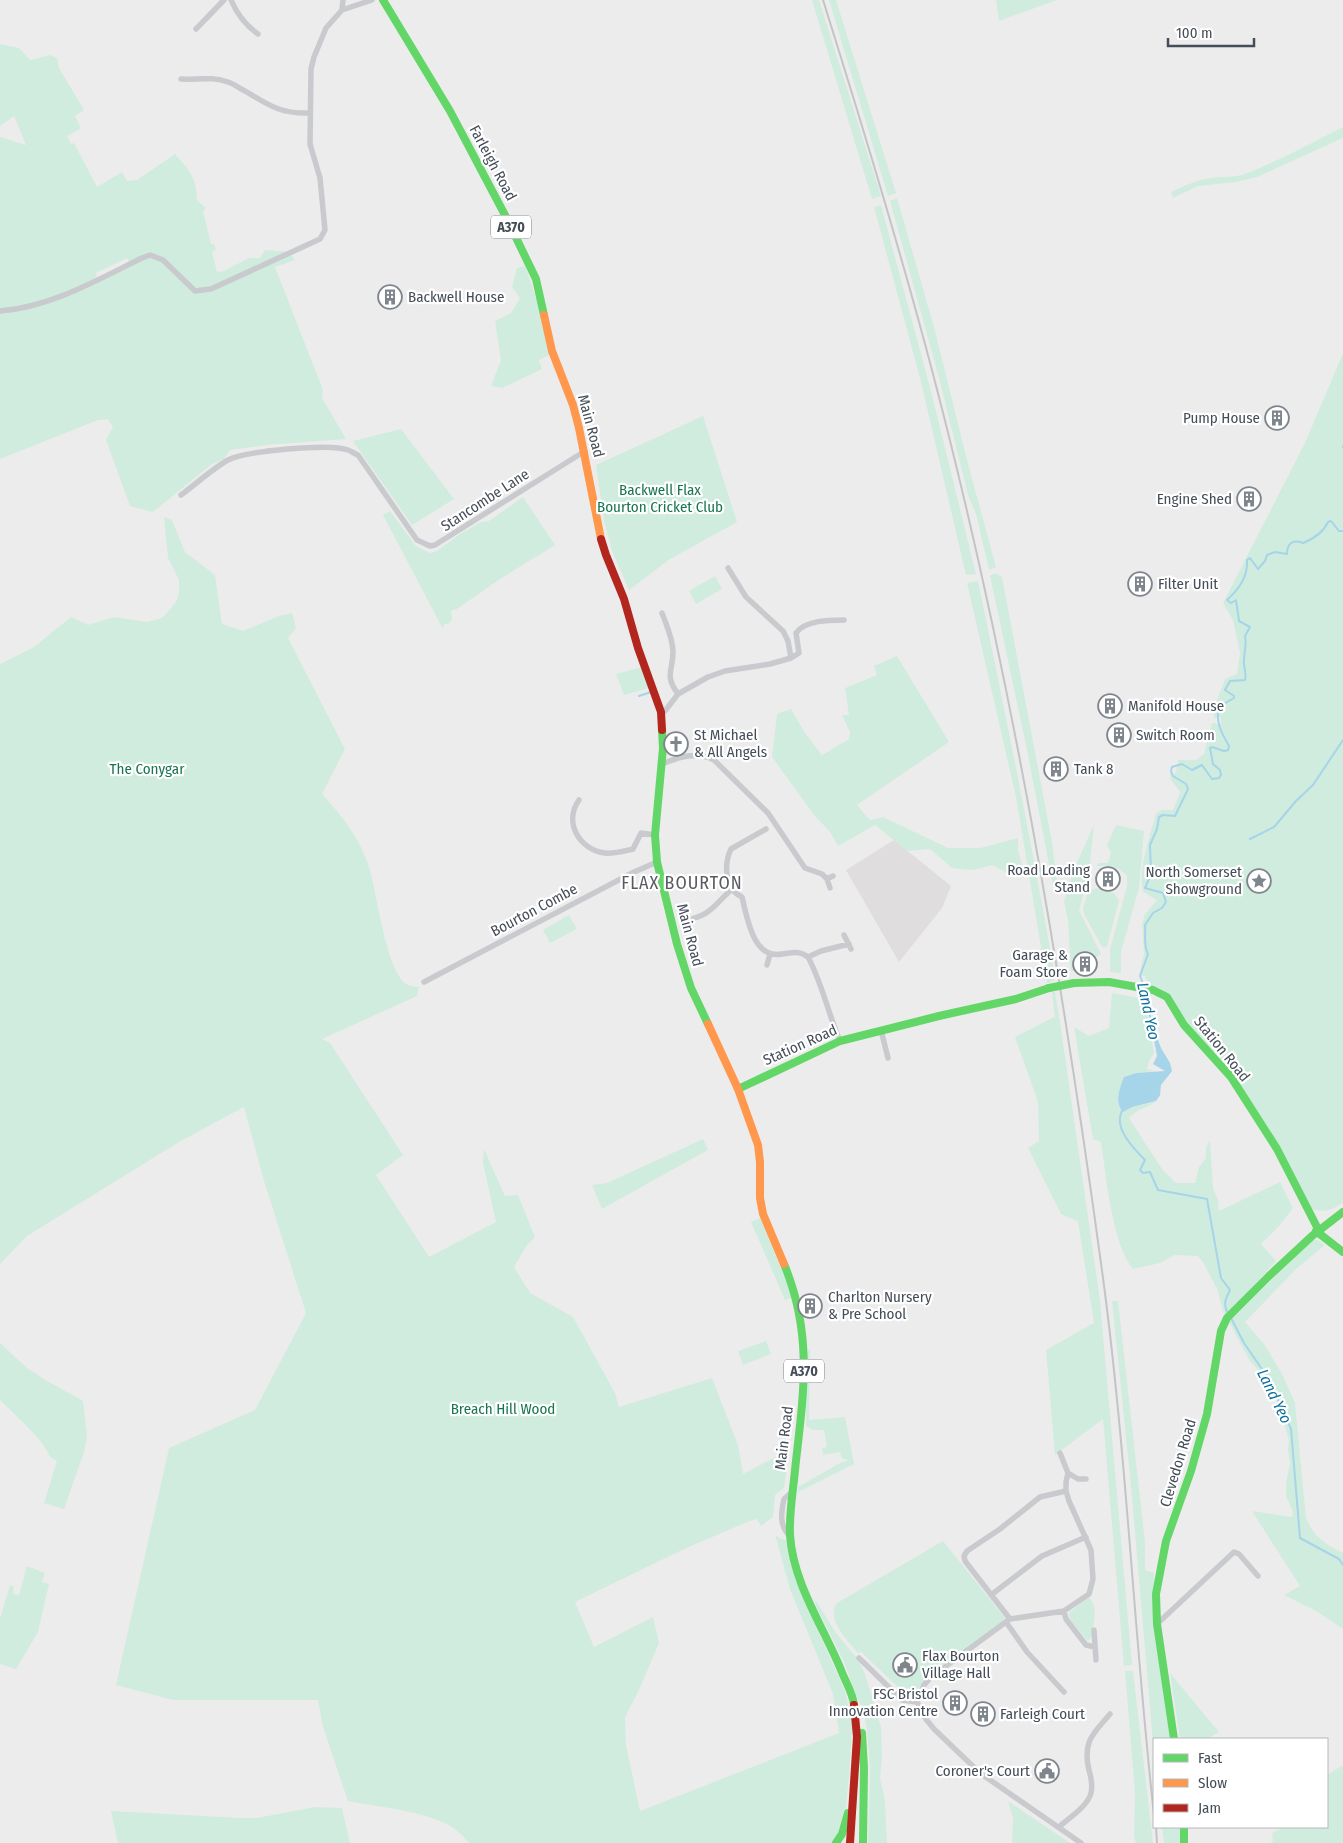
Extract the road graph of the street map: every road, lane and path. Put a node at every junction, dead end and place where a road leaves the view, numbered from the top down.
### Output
1 (224, 0) edge
2 (231, 0) edge
3 (343, 0) edge
4 (372, 0) edge
5 (383, 0) edge
6 (342, 10) junction
7 (196, 29) dead end
8 (258, 34) dead end
9 (181, 80) dead end
10 (310, 113) junction
11 (0, 311) edge
12 (552, 351) joint
13 (585, 451) junction
14 (181, 495) dead end
15 (728, 568) dead end
16 (662, 612) dead end
17 (844, 620) dead end
18 (791, 658) junction
19 (678, 694) junction
20 (661, 712) junction
21 (662, 764) junction
22 (579, 800) dead end
23 (766, 829) dead end
24 (655, 835) junction
25 (658, 862) junction
26 (830, 888) dead end
27 (732, 889) junction
28 (686, 922) dead end
29 (844, 935) dead end
30 (770, 954) junction
31 (808, 956) junction
32 (767, 965) dead end
33 (424, 982) dead end
34 (881, 1030) junction
35 (840, 1041) junction
36 (889, 1059) dead end
37 (738, 1089) junction
38 (1343, 1212) edge
39 (1317, 1230) junction
40 (1343, 1252) edge
41 (1060, 1453) dead end
42 (1068, 1473) junction
43 (1086, 1479) dead end
44 (1066, 1491) junction
45 (1086, 1537) junction
46 (1258, 1576) dead end
47 (991, 1595) junction
48 (1064, 1611) junction
49 (1008, 1620) junction
50 (1157, 1624) junction
51 (1094, 1630) dead end
52 (1095, 1647) junction
53 (860, 1658) dead end
54 (1096, 1660) dead end
55 (1064, 1692) dead end
56 (918, 1702) junction
57 (855, 1712) junction
58 (1110, 1714) dead end
59 (1174, 1738) edge
60 (853, 1794) junction
61 (1059, 1827) junction
62 (1184, 1828) edge
63 (836, 1843) edge
64 (850, 1843) edge
65 (863, 1843) edge
66 (1081, 1843) edge
67 (1184, 1843) edge

1 - 7 street
2 - 8 street
3 - 6 street
4 - 6 street
5 - 12 main road, Farleigh Road / A370
6 - 10 street
9 - 10 street
10 - 11 street
12 - 13 main road, Main Road / A370
13 - 14 street, Stancombe Lane
13 - 20 main road, Main Road / A370
15 - 18 street
16 - 19 street
17 - 18 street
18 - 19 street
19 - 20 street
20 - 21 main road, Main Road / A370
21 - 24 main road, Main Road / A370
21 - 26 street
22 - 24 street
23 - 27 street
24 - 25 main road, Main Road / A370
25 - 33 street, Bourton Combe
25 - 37 main road, Main Road / A370
27 - 28 street
27 - 30 street
29 - 31 street
30 - 31 street
30 - 32 street
31 - 35 street
34 - 35 main road, Station Road
34 - 36 street
34 - 39 main road, Station Road, bridge
35 - 37 main road, Station Road
37 - 57 main road, Main Road / A370
38 - 39 main road, Clevedon Road
39 - 40 main road
39 - 50 main road, Clevedon Road
41 - 42 street
42 - 43 street
42 - 44 street
44 - 45 street
44 - 47 street
45 - 47 street
45 - 48 street
46 - 50 street
47 - 49 street
48 - 49 street
48 - 52 street
49 - 55 street
49 - 56 street
50 - 59 main road, Clevedon Road
51 - 52 street
52 - 54 street
53 - 56 street
56 - 61 street
57 - 60 main road, A370
57 - 65 main road
58 - 61 street
60 - 63 main road
60 - 64 main road, A370
61 - 66 street
62 - 67 main road

